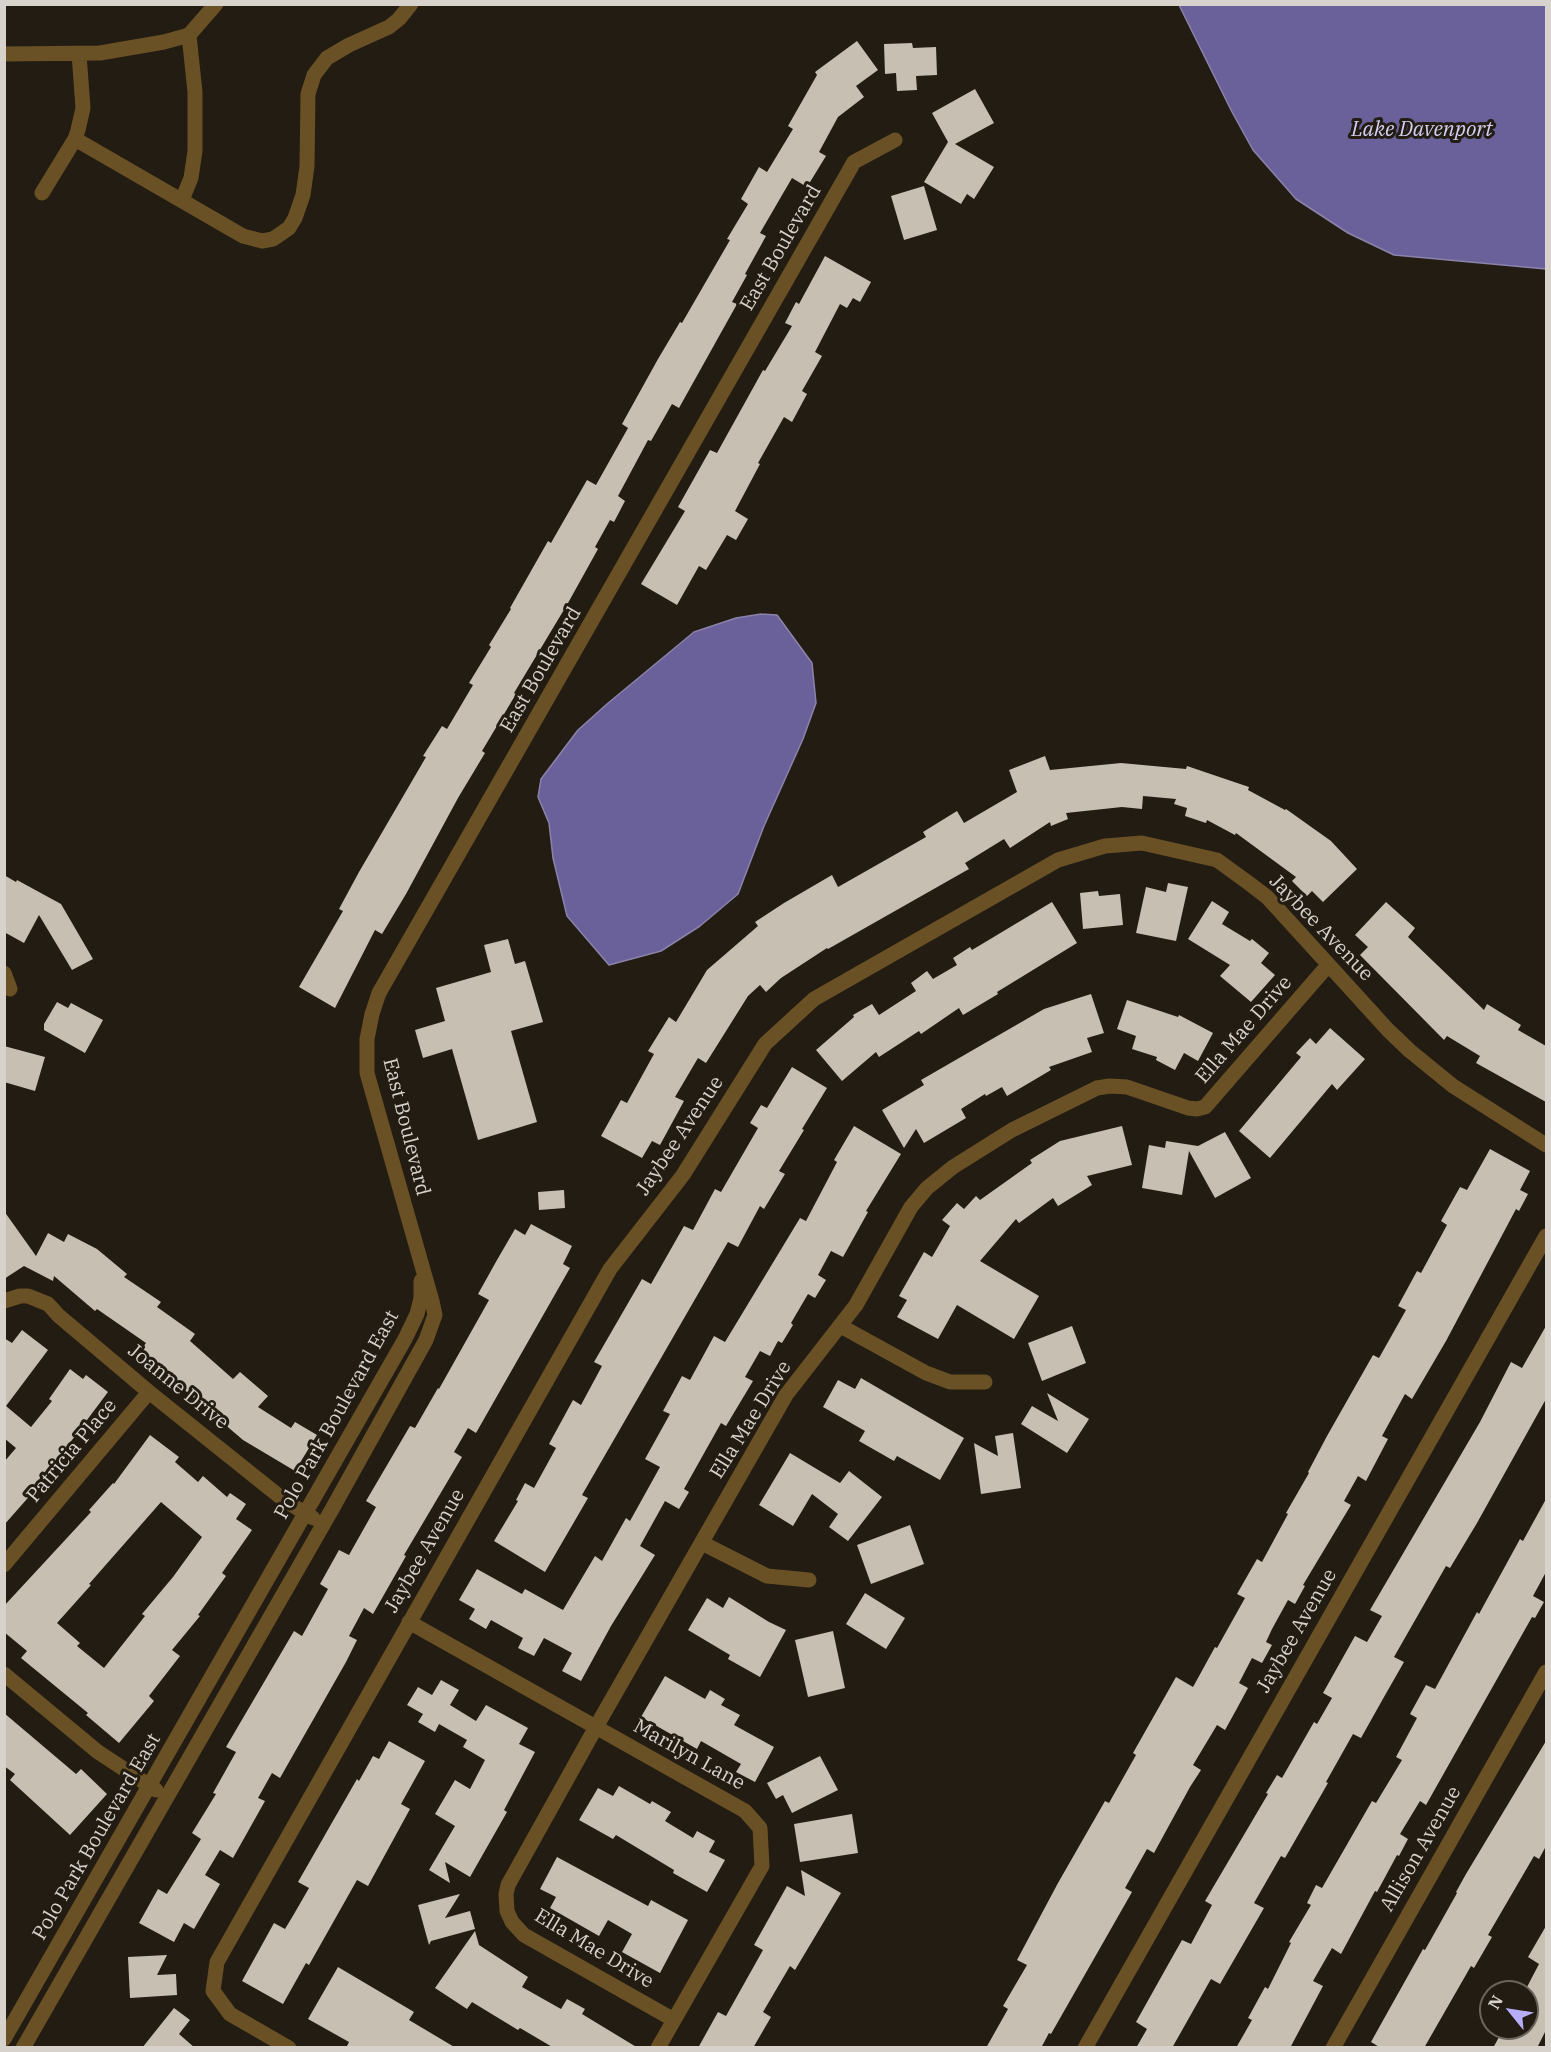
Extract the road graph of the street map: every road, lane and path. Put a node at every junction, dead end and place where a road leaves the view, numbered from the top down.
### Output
1 (216, 4) edge
2 (411, 4) edge
3 (189, 35) junction
4 (4, 54) edge
5 (80, 54) junction
6 (75, 139) junction
7 (895, 140) dead end
8 (42, 192) dead end
9 (182, 200) junction
10 (1330, 967) junction
11 (4, 973) edge
12 (10, 988) dead end
13 (1546, 1145) edge
14 (1546, 1236) edge
15 (422, 1266) junction
16 (4, 1301) edge
17 (842, 1324) junction
18 (985, 1382) dead end
19 (149, 1392) junction
20 (306, 1513) junction
21 (324, 1524) junction
22 (702, 1543) junction
23 (4, 1564) edge
24 (809, 1580) dead end
25 (409, 1622) junction
26 (1546, 1672) edge
27 (4, 1674) edge
28 (596, 1727) junction
29 (150, 1786) junction
30 (166, 1796) junction
31 (674, 2020) junction
32 (4, 2039) edge
33 (23, 2048) edge
34 (289, 2048) edge
35 (658, 2048) edge
36 (1085, 2048) edge
37 (1333, 2048) edge

1 - 3 street
2 - 9 street
3 - 5 street
3 - 9 street
4 - 5 street
5 - 6 street
6 - 8 street
6 - 9 street
7 - 15 street, East Boulevard
10 - 13 street, Jaybee Avenue
10 - 17 street, Ella Mae Drive
10 - 25 street, Jaybee Avenue
11 - 12 street
14 - 36 street, Jaybee Avenue
15 - 20 street, Polo Park Boulevard East
15 - 21 street, Polo Park Boulevard East
16 - 19 street, Joanne Drive
17 - 18 street
17 - 22 street, Ella Mae Drive
19 - 20 street, Joanne Drive
19 - 23 street, Patricia Place
20 - 21 street, Joanne Drive
20 - 29 street, Polo Park Boulevard East
21 - 30 street, Polo Park Boulevard East
22 - 24 street
22 - 28 street, Ella Mae Drive
25 - 28 street, Marilyn Lane
25 - 34 street, Jaybee Avenue
26 - 37 street, Allison Avenue
27 - 29 street
28 - 31 street, Marilyn Lane
28 - 31 street, Ella Mae Drive
29 - 30 street
29 - 32 street, Polo Park Boulevard East
30 - 33 street, Polo Park Boulevard East
31 - 35 street, Marilyn Lane

